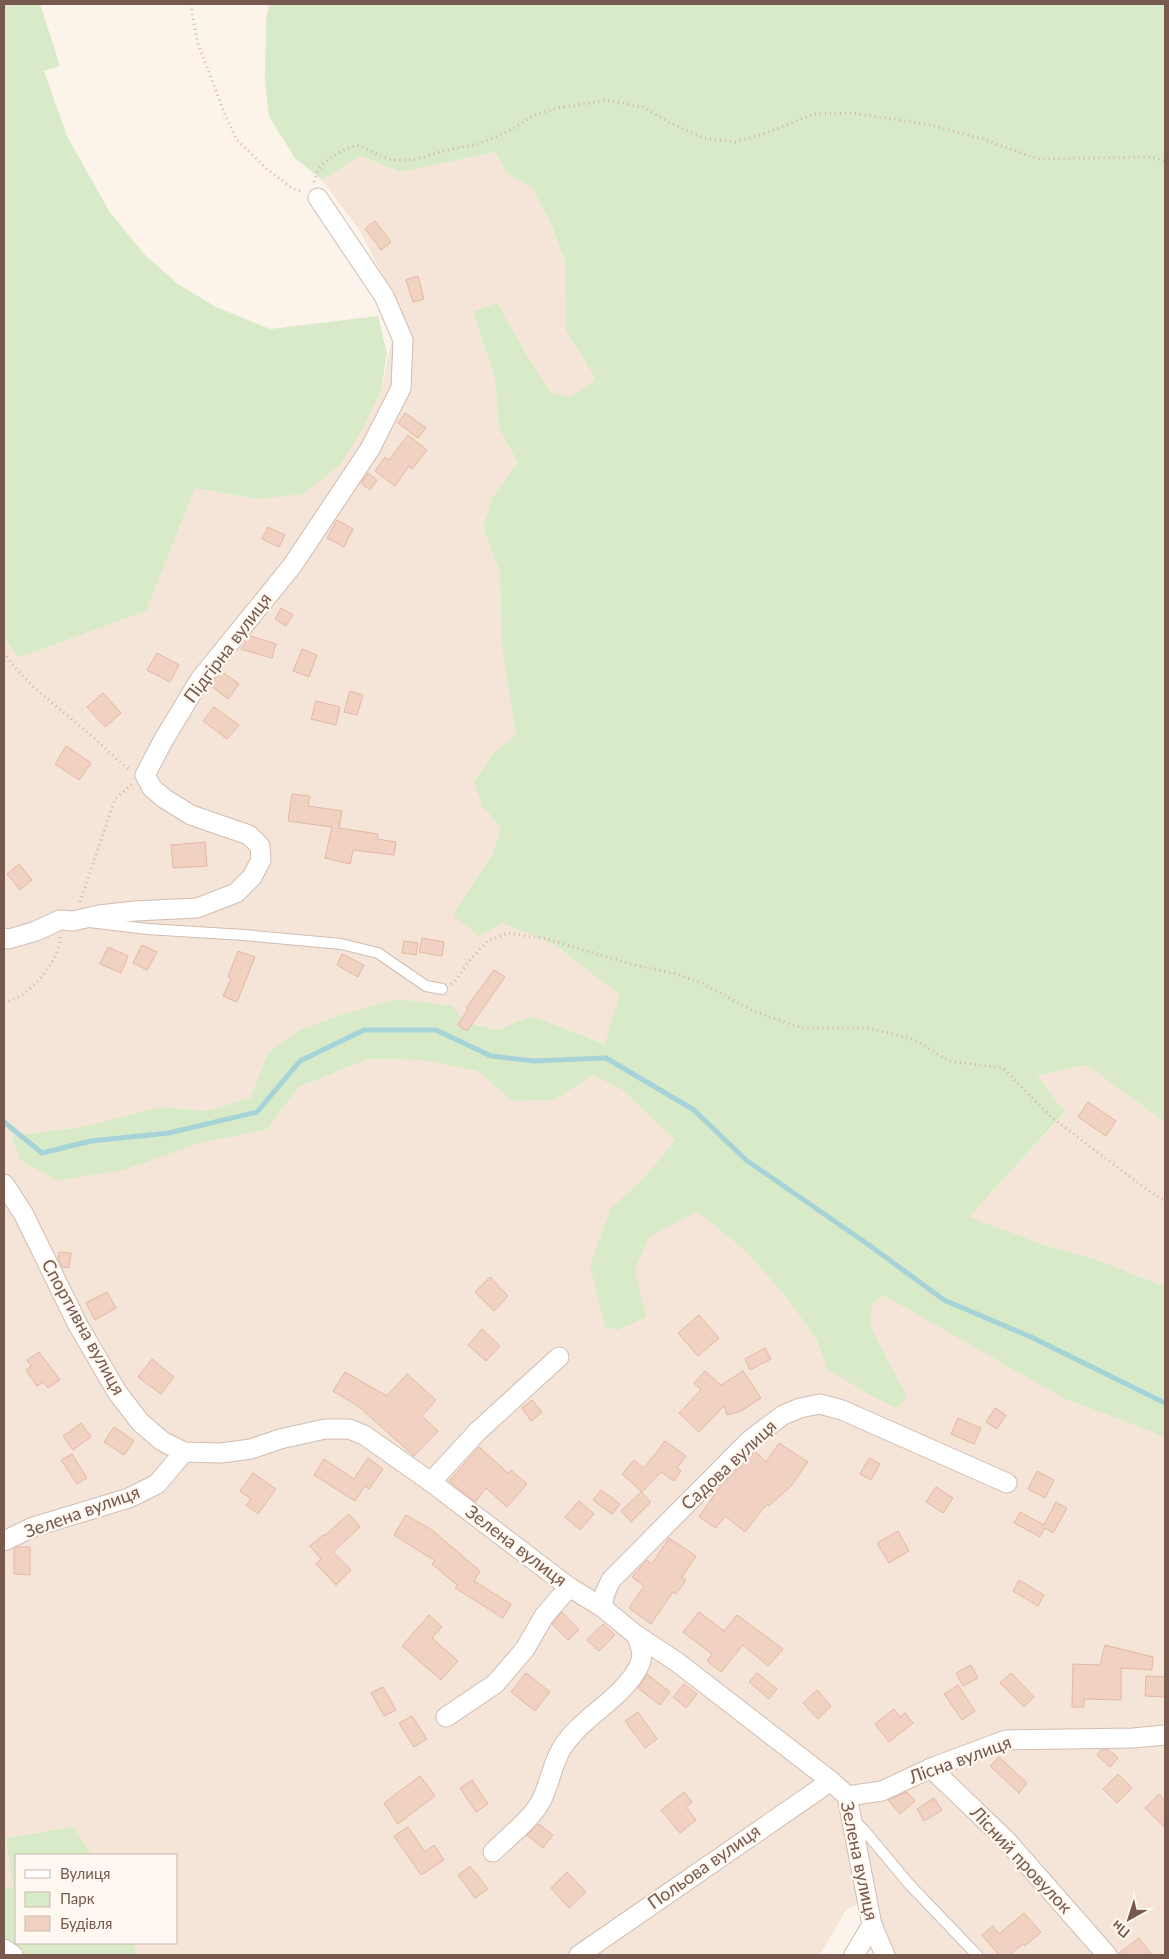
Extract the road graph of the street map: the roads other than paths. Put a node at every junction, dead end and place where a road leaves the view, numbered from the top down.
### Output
1 (318, 198) road end
2 (66, 920) junction
3 (4, 938) edge
4 (442, 989) road end
5 (4, 1184) edge
6 (559, 1357) dead end
7 (184, 1452) junction
8 (431, 1482) junction
9 (1006, 1483) dead end
10 (4, 1541) edge
11 (569, 1587) junction
12 (602, 1608) junction
13 (636, 1635) junction
14 (446, 1717) dead end
15 (1165, 1735) edge
16 (931, 1768) junction
17 (830, 1781) junction
18 (847, 1796) junction
19 (850, 1817) junction
20 (493, 1852) dead end
21 (872, 1925) junction
22 (4, 1949) edge
23 (13, 1955) edge
24 (579, 1955) edge
25 (854, 1955) edge
26 (885, 1955) edge
27 (977, 1955) edge
28 (1107, 1955) edge

1 - 2 street, Підгірна вулиця
2 - 3 street
2 - 4 lane
5 - 7 street, Спортивна вулиця
6 - 8 street
7 - 8 street, Зелена вулиця
7 - 10 street, Зелена вулиця
8 - 11 street, Зелена вулиця
9 - 12 street, Садова вулиця
11 - 12 street, Зелена вулиця
11 - 14 street
12 - 13 street, Зелена вулиця
13 - 17 street, Зелена вулиця
13 - 20 street
15 - 16 street, Лісна вулиця
16 - 18 street, Лісна вулиця
16 - 28 street, Лісний провулок
17 - 18 street, Зелена вулиця
17 - 24 street, Польова вулиця
18 - 19 street, Зелена вулиця
19 - 21 street, Зелена вулиця
19 - 27 lane
21 - 25 street
21 - 26 street, Зелена вулиця
22 - 23 street

